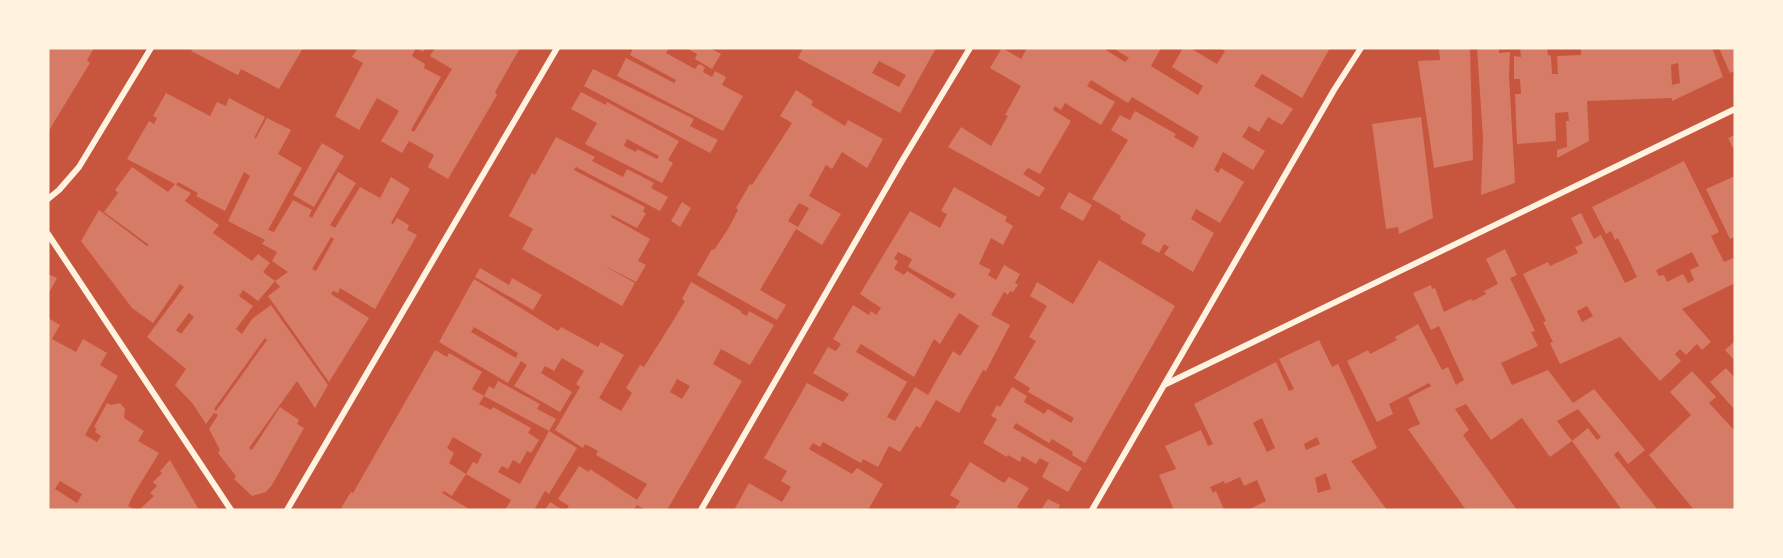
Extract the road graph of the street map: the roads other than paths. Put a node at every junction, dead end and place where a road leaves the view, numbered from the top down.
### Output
1 (152, 48) edge
2 (556, 48) edge
3 (970, 48) edge
4 (1361, 48) edge
5 (1735, 109) edge
6 (48, 199) edge
7 (48, 234) edge
8 (1164, 385) junction
9 (231, 510) edge
10 (287, 510) edge
11 (701, 510) edge
12 (1092, 510) edge

1 - 6 street
2 - 10 street
3 - 11 street
4 - 8 street
5 - 8 street
7 - 9 street
8 - 12 street

